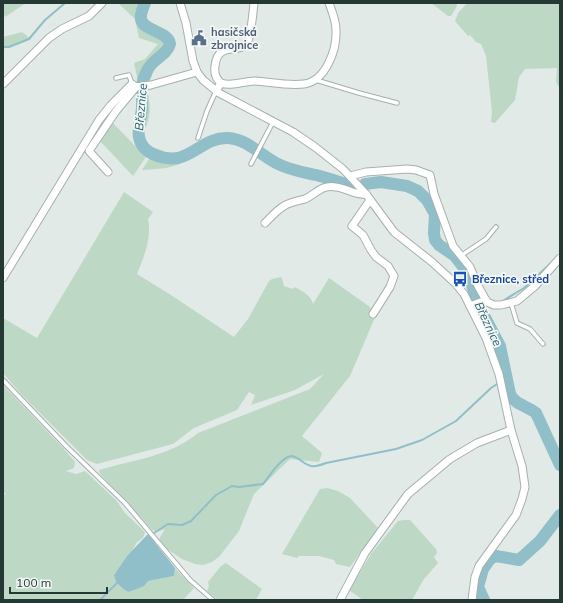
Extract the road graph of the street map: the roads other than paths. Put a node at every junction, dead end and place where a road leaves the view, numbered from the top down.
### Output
1 (102, 3) edge
2 (180, 3) edge
3 (254, 3) edge
4 (329, 3) edge
5 (197, 72) junction
6 (116, 78) dead end
7 (315, 80) junction
8 (221, 83) junction
9 (3, 84) edge
10 (135, 86) junction
11 (216, 91) junction
12 (397, 103) dead end
13 (273, 122) junction
14 (198, 138) dead end
15 (251, 164) dead end
16 (108, 172) dead end
17 (350, 176) junction
18 (368, 197) junction
19 (265, 223) dead end
20 (496, 227) dead end
21 (462, 255) junction
22 (560, 258) edge
23 (3, 278) edge
24 (478, 303) junction
25 (511, 303) junction
26 (373, 314) dead end
27 (543, 344) dead end
28 (3, 380) edge
29 (511, 430) junction
30 (213, 600) edge
31 (340, 600) edge
32 (472, 600) edge

1 - 9 street
2 - 5 street
3 - 8 street
4 - 7 street
5 - 10 street
5 - 11 street
6 - 10 lane
7 - 8 street
7 - 12 lane
8 - 11 street
10 - 16 street
10 - 23 street
11 - 13 street
11 - 14 lane
13 - 15 lane
13 - 17 street
17 - 18 street
17 - 21 street
18 - 19 street
18 - 24 street
18 - 26 street
20 - 21 lane
21 - 24 street
22 - 25 street
24 - 25 street
24 - 29 street
25 - 27 lane
28 - 30 lane
29 - 31 street
29 - 32 street

